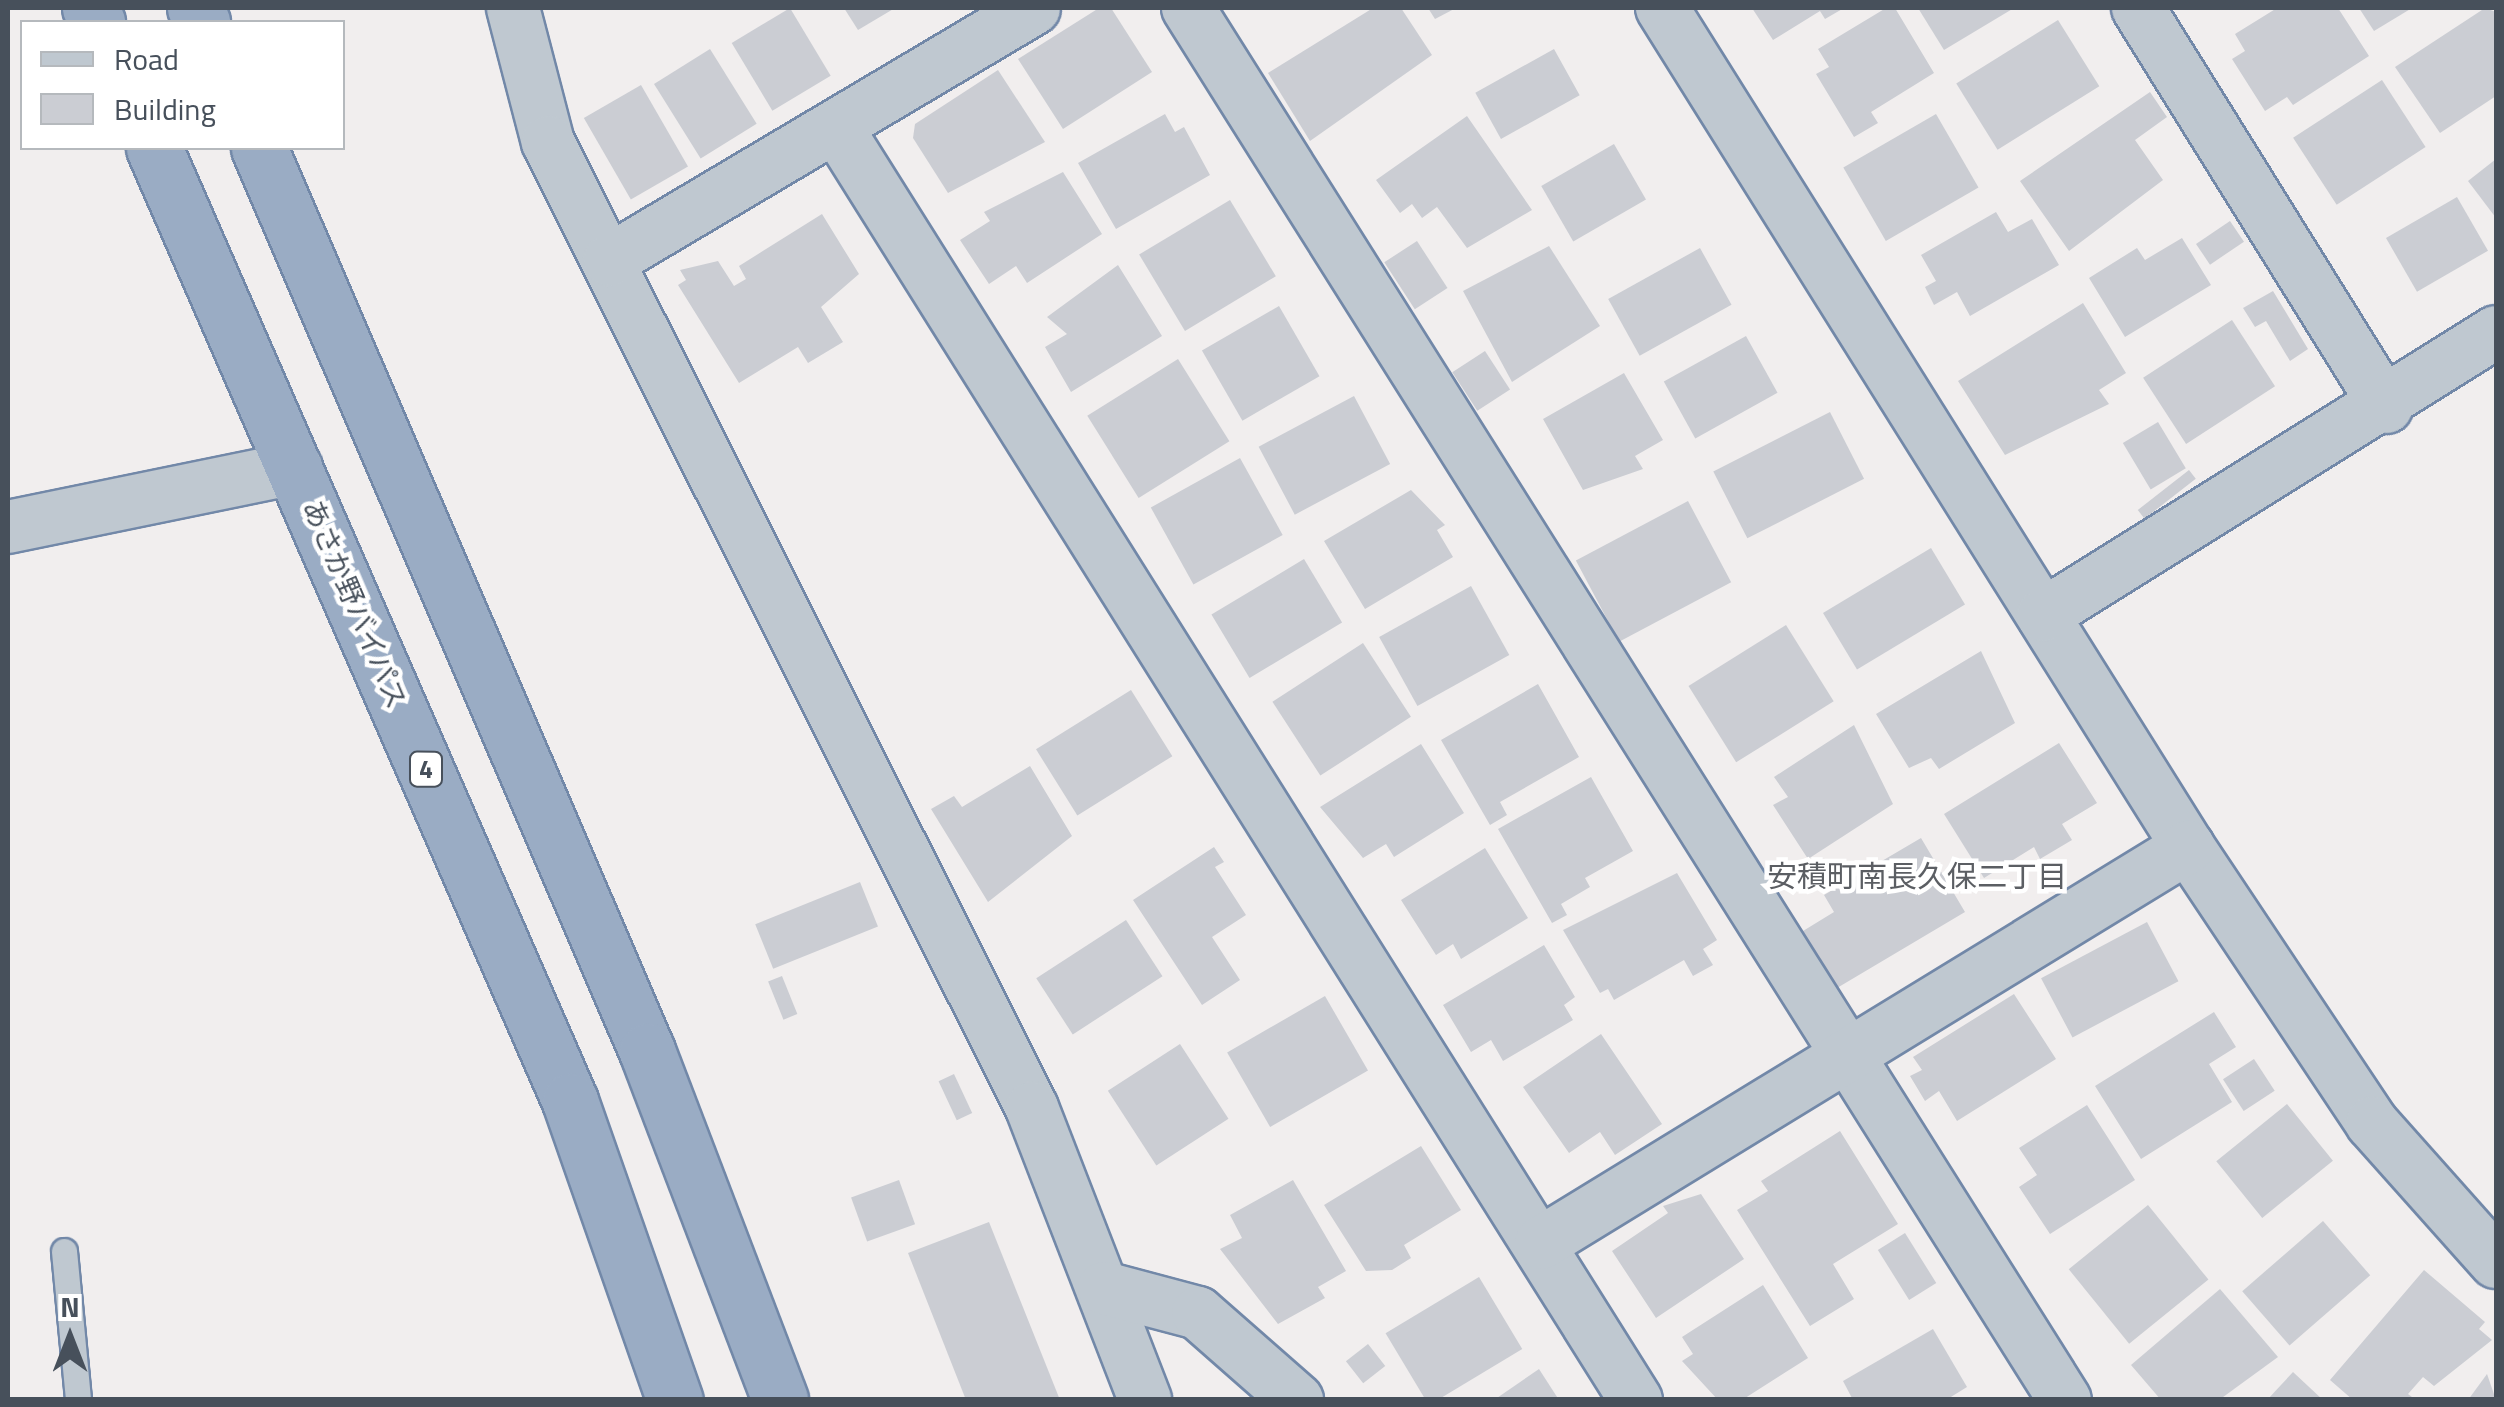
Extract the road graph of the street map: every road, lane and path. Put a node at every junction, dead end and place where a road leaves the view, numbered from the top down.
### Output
1 (514, 8) edge
2 (1033, 8) edge
3 (1188, 8) edge
4 (1662, 8) edge
5 (2138, 8) edge
6 (838, 130) junction
7 (155, 150) edge
8 (263, 150) edge
9 (610, 260) junction
10 (2496, 332) edge
11 (2386, 408) junction
12 (296, 468) junction
13 (8, 527) edge
14 (2043, 615) junction
15 (2188, 847) junction
16 (1844, 1056) junction
17 (1541, 1243) junction
18 (64, 1251) dead end
19 (2496, 1262) edge
20 (1104, 1288) junction
21 (78, 1400) edge
22 (675, 1400) edge
23 (780, 1400) edge
24 (1145, 1400) edge
25 (1298, 1400) edge
26 (1636, 1400) edge
27 (2065, 1400) edge

1 - 9 street
2 - 6 street
3 - 16 street
4 - 14 street
5 - 11 street
6 - 9 street
6 - 17 street
7 - 12 highway, あさか野バイパス / 4
8 - 23 highway
9 - 20 street
10 - 11 street
11 - 14 street
12 - 13 street
12 - 22 highway, あさか野バイパス / 4
14 - 15 street
15 - 16 street
15 - 19 street
16 - 17 street
16 - 27 street
17 - 26 street
18 - 21 lane
20 - 24 street
20 - 25 street

